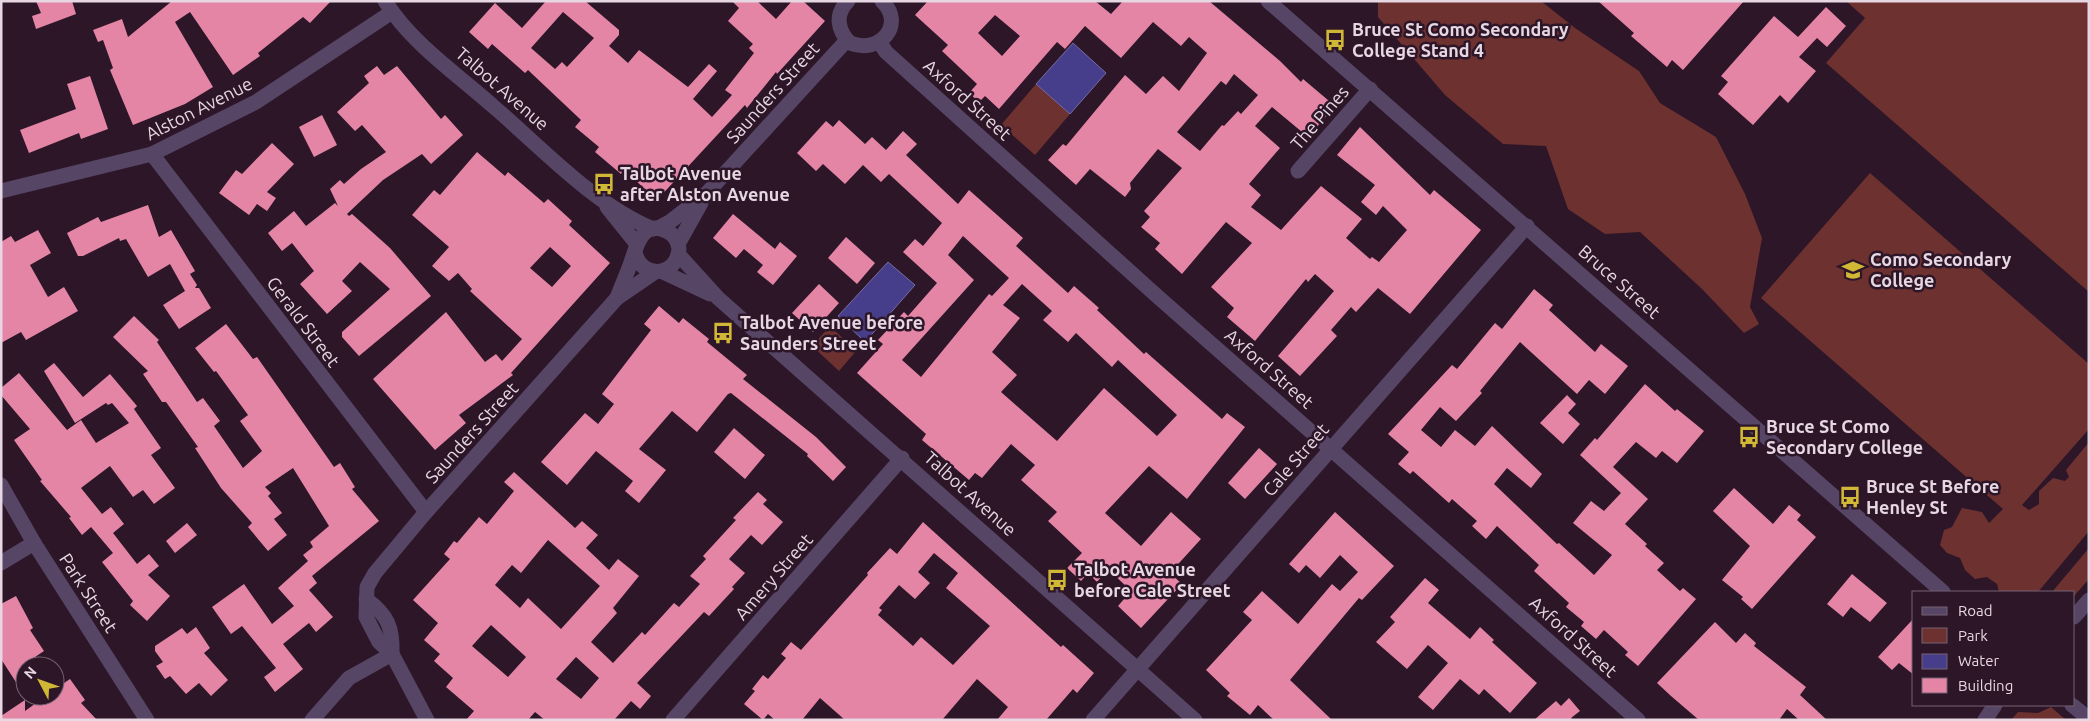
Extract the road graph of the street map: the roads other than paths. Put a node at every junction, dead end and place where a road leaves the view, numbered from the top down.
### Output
1 (848, 1) edge
2 (882, 1) edge
3 (1268, 1) edge
4 (388, 6) edge
5 (847, 40) junction
6 (880, 43) junction
7 (1370, 89) junction
8 (152, 154) junction
9 (1298, 171) dead end
10 (1, 191) edge
11 (707, 194) junction
12 (601, 200) junction
13 (1527, 226) junction
14 (656, 228) junction
15 (635, 247) junction
16 (678, 249) junction
17 (659, 272) junction
18 (617, 298) junction
19 (718, 298) junction
20 (1331, 448) junction
21 (902, 458) junction
22 (1, 485) edge
23 (426, 512) junction
24 (34, 543) junction
25 (1, 563) edge
26 (1942, 591) edge
27 (2089, 600) edge
28 (2075, 616) edge
29 (392, 654) junction
30 (1137, 670) junction
31 (2073, 706) edge
32 (2089, 719) edge
33 (147, 720) edge
34 (312, 720) edge
35 (427, 720) edge
36 (673, 720) edge
37 (1093, 720) edge
38 (1195, 720) edge
39 (1638, 720) edge

1 - 5 street
2 - 6 street
3 - 7 street, Bruce Street
4 - 8 street, Alston Avenue
4 - 12 street, Talbot Avenue
5 - 6 street
5 - 11 street, Saunders Street
6 - 20 street, Axford Street
7 - 9 street, The Pines
7 - 13 street, Bruce Street
8 - 10 street, Alston Avenue
8 - 23 street, Gerald Street
11 - 14 street, Saunders Street
11 - 16 street, Saunders Street
12 - 14 street, Talbot Avenue
12 - 15 street, Talbot Avenue
13 - 20 street, Cale Street
13 - 26 street, Bruce Street
14 - 15 street
14 - 16 street
15 - 17 street
15 - 18 street, Saunders Street
16 - 17 street
16 - 19 street, Talbot Avenue
17 - 18 street, Saunders Street
17 - 19 street, Talbot Avenue
18 - 23 street, Saunders Street
19 - 21 street, Talbot Avenue
20 - 30 street, Cale Street
20 - 39 street, Axford Street
21 - 30 street, Talbot Avenue
21 - 36 street, Amery Street
22 - 24 street, Park Street
23 - 29 street, Saunders Street
24 - 25 street
24 - 33 street, Park Street
27 - 28 street
29 - 34 street
29 - 35 street, Saunders Street
30 - 37 street, Cale Street
30 - 38 street, Talbot Avenue
31 - 32 street

